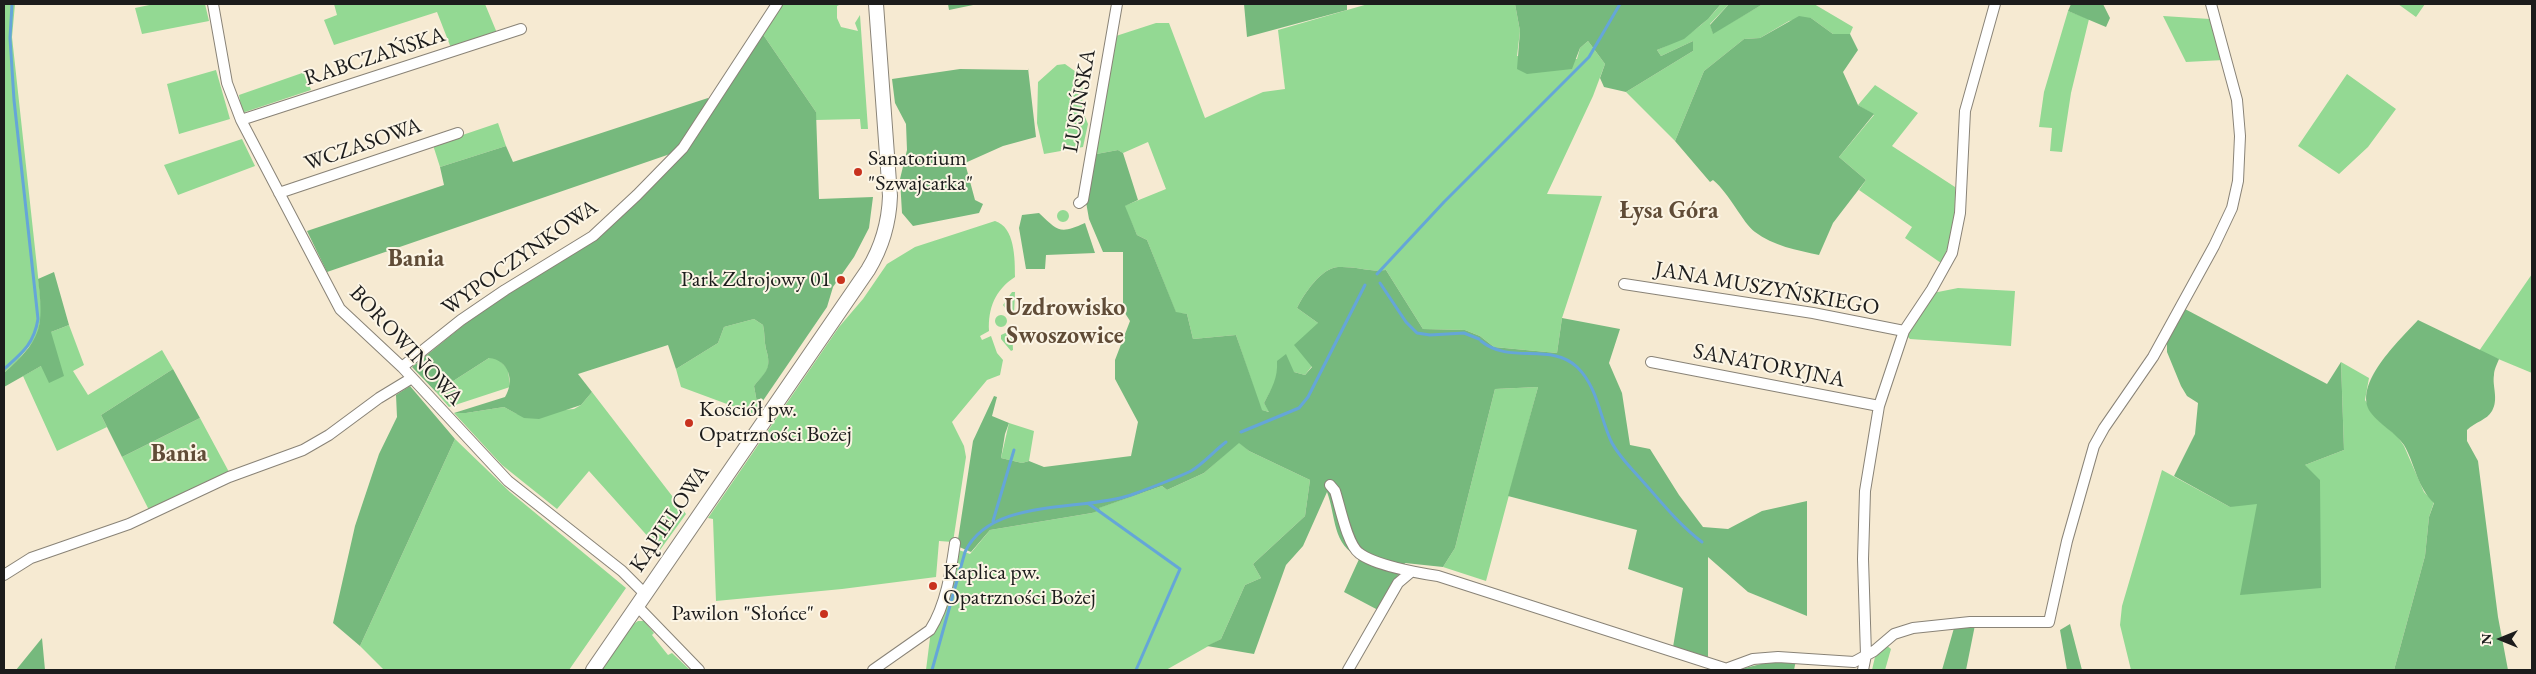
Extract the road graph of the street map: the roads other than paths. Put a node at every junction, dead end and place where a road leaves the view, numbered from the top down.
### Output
1 (213, 4) edge
2 (777, 4) edge
3 (876, 4) edge
4 (1117, 4) edge
5 (1995, 4) edge
6 (2210, 4) edge
7 (521, 29) dead end
8 (241, 120) junction
9 (458, 133) dead end
10 (279, 193) junction
11 (1078, 203) dead end
12 (1624, 284) dead end
13 (1904, 331) junction
14 (1651, 362) dead end
15 (402, 367) junction
16 (412, 378) junction
17 (1879, 406) junction
18 (1330, 486) dead end
19 (955, 543) dead end
20 (1411, 572) junction
21 (4, 575) edge
22 (641, 600) junction
23 (1866, 656) junction
24 (1725, 669) edge
25 (593, 670) edge
26 (700, 670) edge
27 (873, 670) edge
28 (1348, 670) edge
29 (1864, 670) edge

1 - 8 street, BOROWINOWA
2 - 15 street, WYPOCZYNKOWA
3 - 22 street, KĄPIELOWA
4 - 11 street, LUSIŃSKA
5 - 13 street
6 - 23 street
7 - 8 street, RABCZAŃSKA
8 - 10 street, BOROWINOWA
9 - 10 street, WCZASOWA
10 - 15 street, BOROWINOWA
12 - 13 street, JANA MUSZYŃSKIEGO
13 - 17 street
14 - 17 street, SANATORYJNA
15 - 16 street, BOROWINOWA
16 - 21 street
16 - 22 street, BOROWINOWA
17 - 23 street
18 - 20 street
19 - 27 street
20 - 24 street
20 - 28 street
22 - 25 street, KĄPIELOWA
22 - 26 street, BOROWINOWA
23 - 24 street
23 - 29 street

